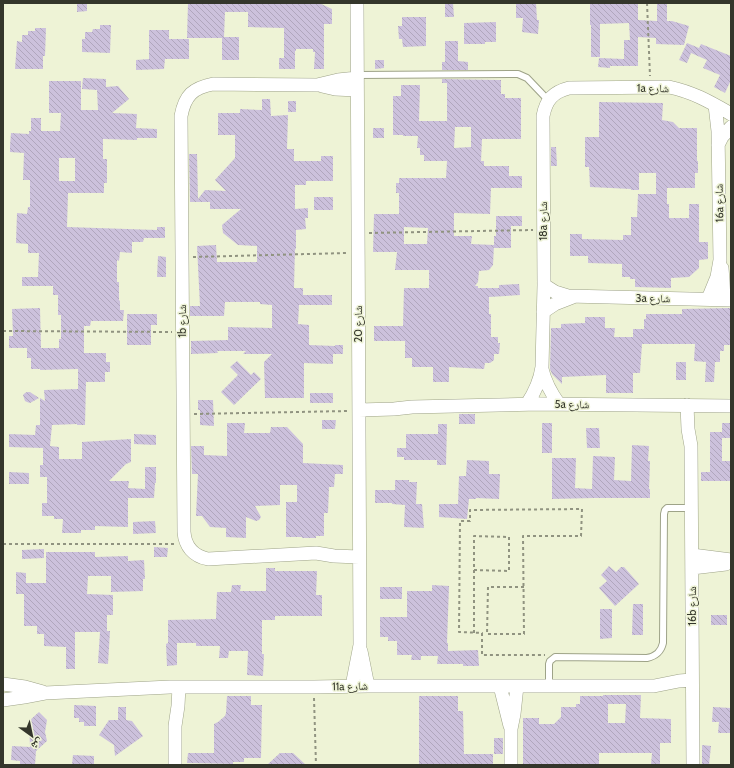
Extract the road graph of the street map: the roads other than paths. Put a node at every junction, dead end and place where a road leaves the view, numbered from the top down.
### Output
1 (357, 3) edge
2 (357, 81) junction
3 (548, 100) junction
4 (715, 105) junction
5 (731, 114) edge
6 (731, 127) edge
7 (718, 145) junction
8 (720, 260) junction
9 (544, 285) junction
10 (575, 296) junction
11 (708, 300) junction
12 (727, 300) edge
13 (543, 312) junction
14 (542, 367) junction
15 (526, 404) junction
16 (559, 404) junction
17 (692, 405) junction
18 (359, 406) junction
19 (731, 406) edge
20 (692, 508) junction
21 (359, 553) junction
22 (692, 561) junction
23 (731, 562) edge
24 (360, 645) junction
25 (3, 684) edge
26 (352, 686) junction
27 (368, 686) junction
28 (500, 686) junction
29 (517, 686) junction
30 (549, 686) junction
31 (692, 686) junction
32 (175, 687) junction
33 (45, 693) junction
34 (3, 700) edge
35 (511, 730) junction
36 (175, 765) edge
37 (511, 765) edge
38 (693, 765) edge

1 - 2 street, شارع 20
2 - 3 lane
2 - 18 street, شارع 20
2 - 21 street, 1b شارع
3 - 4 street, 1a شارع
3 - 9 street, 18a شارع
4 - 5 street, 1a شارع
4 - 7 street, 16a شارع
6 - 7 street
7 - 8 street, 16a شارع
8 - 11 street, 16a شارع
8 - 12 street, 16a شارع
9 - 10 street, 3a شارع
9 - 13 street, 18a شارع
10 - 11 street, 3a شارع
10 - 13 street, 3a شارع
11 - 12 street, 3a شارع
13 - 14 street, 18a شارع
14 - 15 street, 18a شارع
14 - 16 street, 18a شارع
15 - 16 street, 5a شارع
15 - 18 street, 5a شارع
16 - 17 street, 5a شارع
17 - 19 street, 5a شارع
17 - 20 street, 16b شارع
18 - 21 street, شارع 20
20 - 22 street, 16b شارع
20 - 30 lane
21 - 24 street, شارع 20
22 - 23 street
22 - 31 street, 16b شارع
24 - 26 street, شارع 20
24 - 27 street, شارع 20
25 - 33 street, 11a شارع
26 - 27 street, 11a شارع
26 - 32 street, 11a شارع
27 - 28 street, 11a شارع
28 - 29 street, 11a شارع
28 - 35 street
29 - 30 street, 11a شارع
29 - 35 street
30 - 31 street, 11a شارع
31 - 38 street, 16b شارع
32 - 33 street, 11a شارع
32 - 36 street
33 - 34 street, 11a شارع
35 - 37 street

